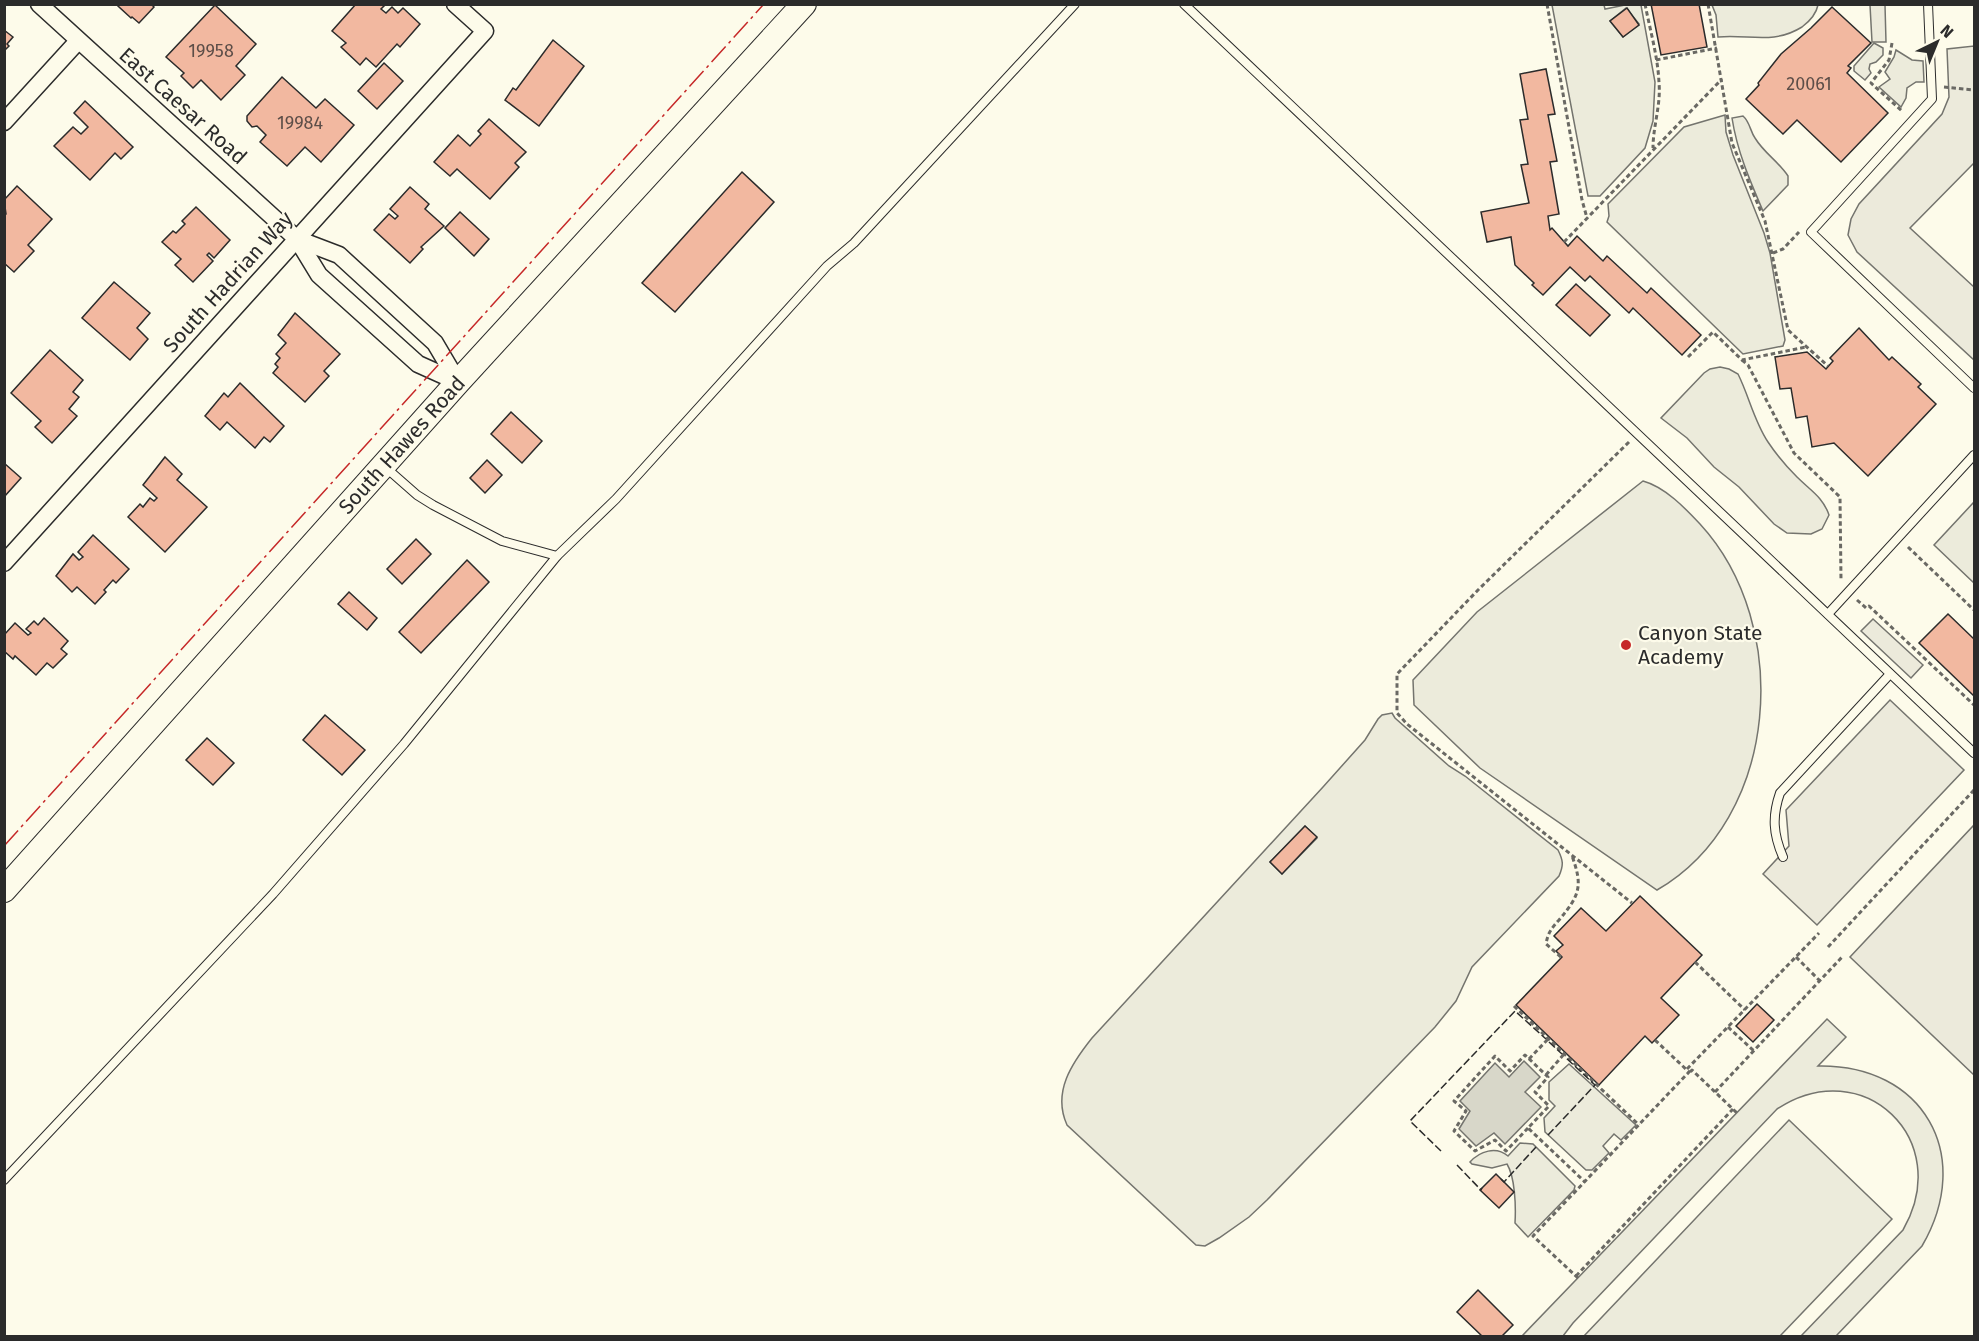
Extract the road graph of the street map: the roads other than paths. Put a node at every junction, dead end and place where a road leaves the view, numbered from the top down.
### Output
1 (39, 4) edge
2 (455, 4) edge
3 (804, 4) edge
4 (1075, 4) edge
5 (1184, 4) edge
6 (1928, 4) edge
7 (78, 41) junction
8 (4, 122) edge
9 (297, 239) junction
10 (458, 382) junction
11 (1974, 388) edge
12 (1974, 455) edge
13 (384, 466) junction
14 (557, 556) junction
15 (4, 563) edge
16 (1828, 614) junction
17 (1890, 674) junction
18 (1974, 753) edge
19 (1783, 857) dead end
20 (4, 890) edge
21 (4, 1180) edge

1 - 7 street, East Caesar Road
2 - 9 street, South Hadrian Way
3 - 10 main road, South Hawes Road
4 - 14 lane
5 - 16 lane
6 - 11 lane
7 - 8 street
7 - 9 street, East Caesar Road
9 - 10 street, East Caesar Road
9 - 10 street, East Caesar Road
9 - 15 street, South Hadrian Way
10 - 13 main road, South Hawes Road
12 - 16 lane
13 - 14 lane
13 - 20 main road, South Hawes Road
14 - 21 lane
16 - 17 lane
17 - 18 lane
17 - 19 lane

